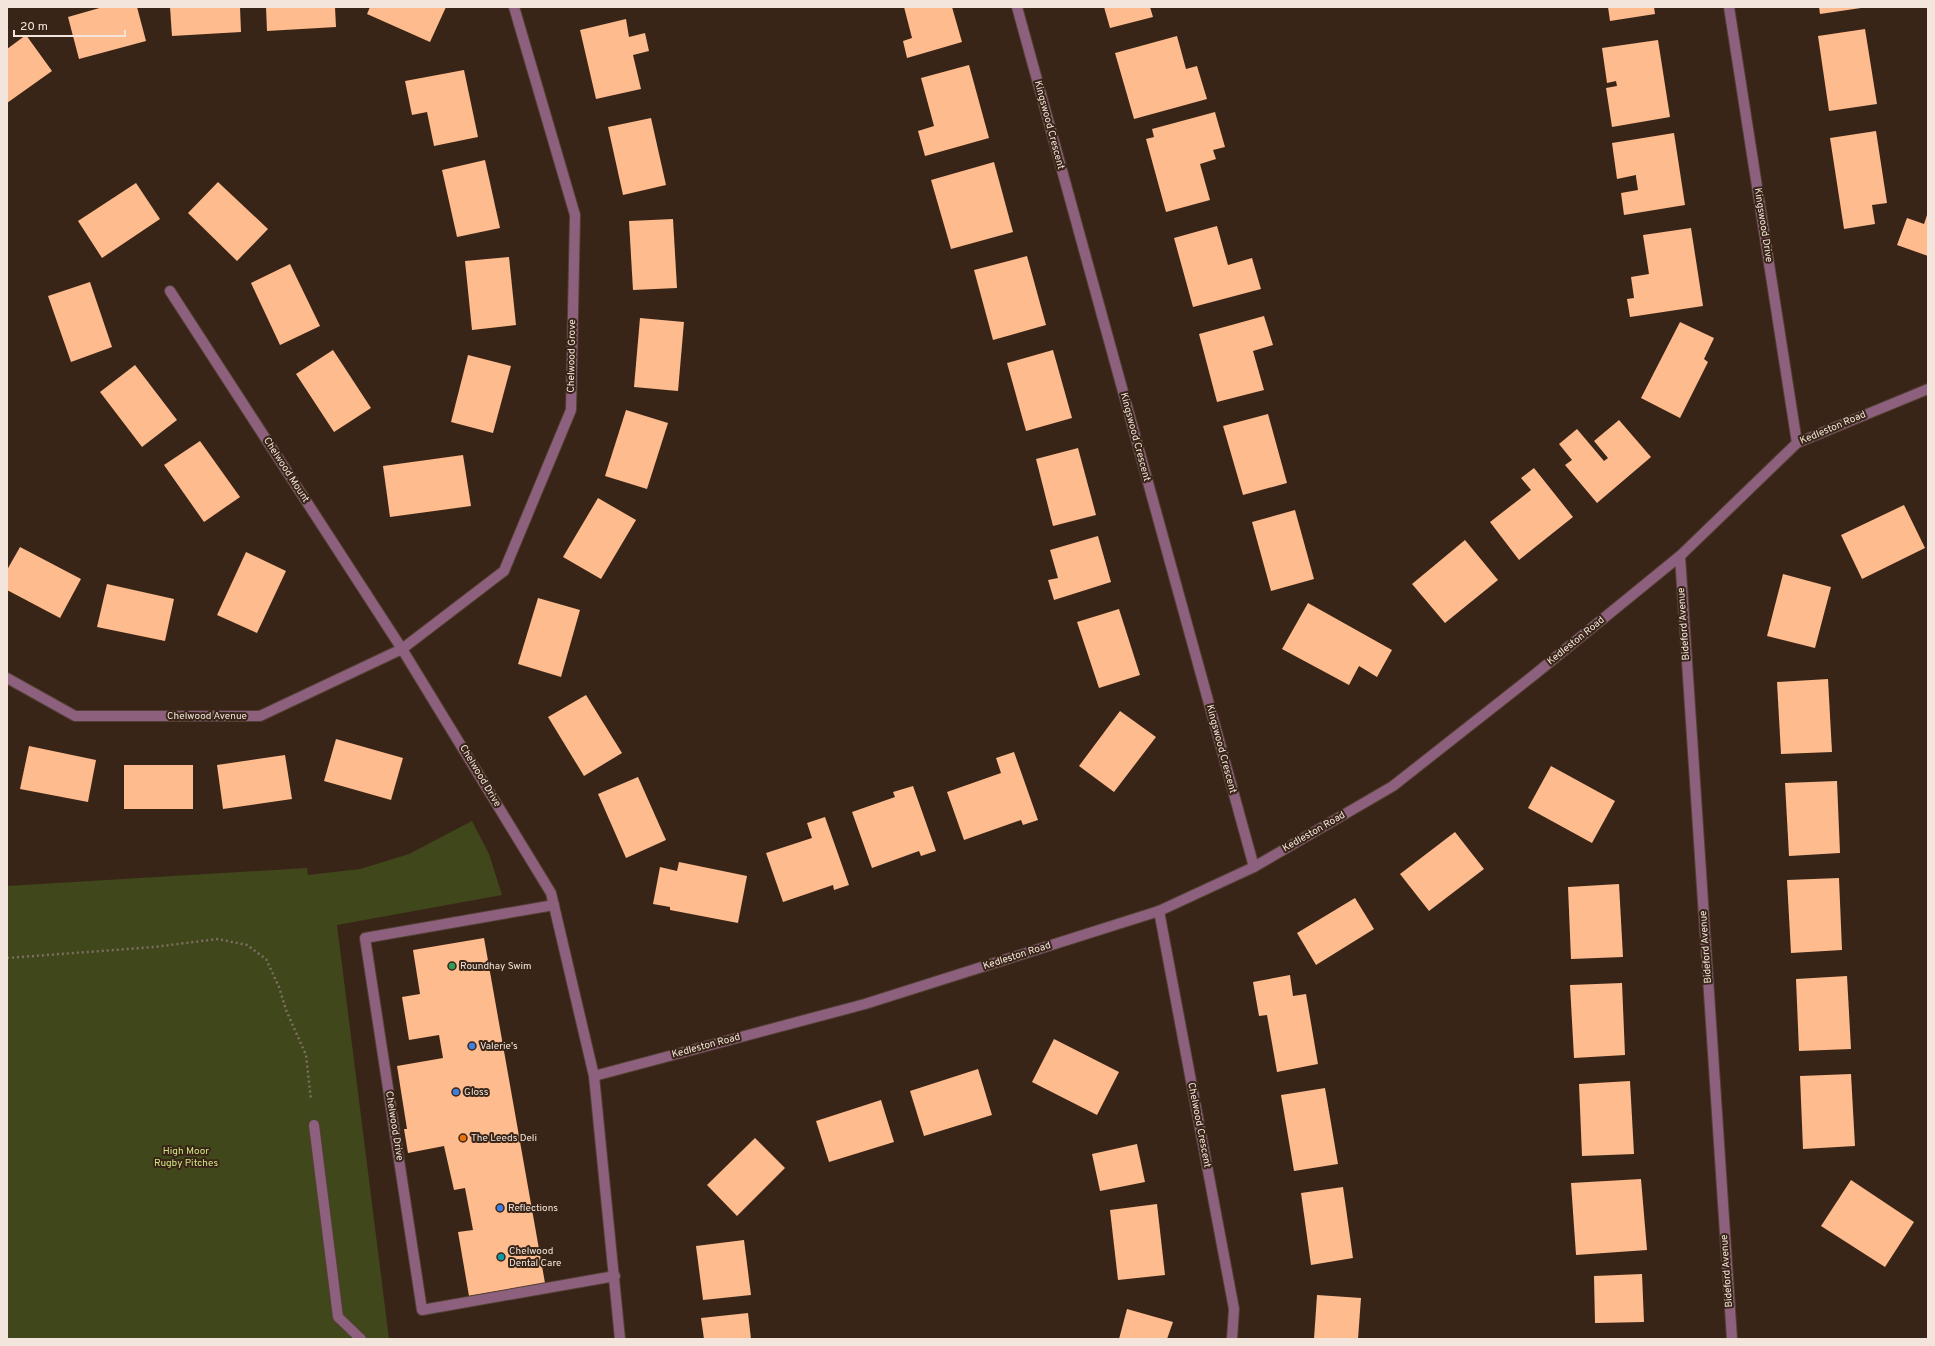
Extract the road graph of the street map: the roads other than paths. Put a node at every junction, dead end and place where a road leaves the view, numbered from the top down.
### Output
1 (514, 7) edge
2 (1017, 7) edge
3 (1730, 7) edge
4 (170, 291) dead end
5 (1928, 389) edge
6 (1797, 443) junction
7 (1680, 556) junction
8 (402, 649) junction
9 (7, 678) edge
10 (1254, 867) junction
11 (554, 905) junction
12 (1159, 911) junction
13 (594, 1076) junction
14 (314, 1124) road end
15 (615, 1276) junction
16 (361, 1339) edge
17 (620, 1339) edge
18 (1232, 1339) edge
19 (1732, 1339) edge

1 - 8 street, Chelwood Grove
2 - 10 street, Kingswood Crescent
3 - 6 street, Kingswood Drive
4 - 8 street, Chelwood Mount
5 - 6 street, Kedleston Road
6 - 7 street, Kedleston Road
7 - 10 street, Kedleston Road
7 - 19 street, Bideford Avenue
8 - 9 street, Chelwood Avenue
8 - 11 street, Chelwood Drive
10 - 12 street, Kedleston Road
11 - 13 street, Chelwood Drive
11 - 15 street, Chelwood Drive
12 - 13 street, Kedleston Road
12 - 18 street, Chelwood Crescent
13 - 15 street, Chelwood Drive
14 - 16 street
15 - 17 street, Chelwood Drive

